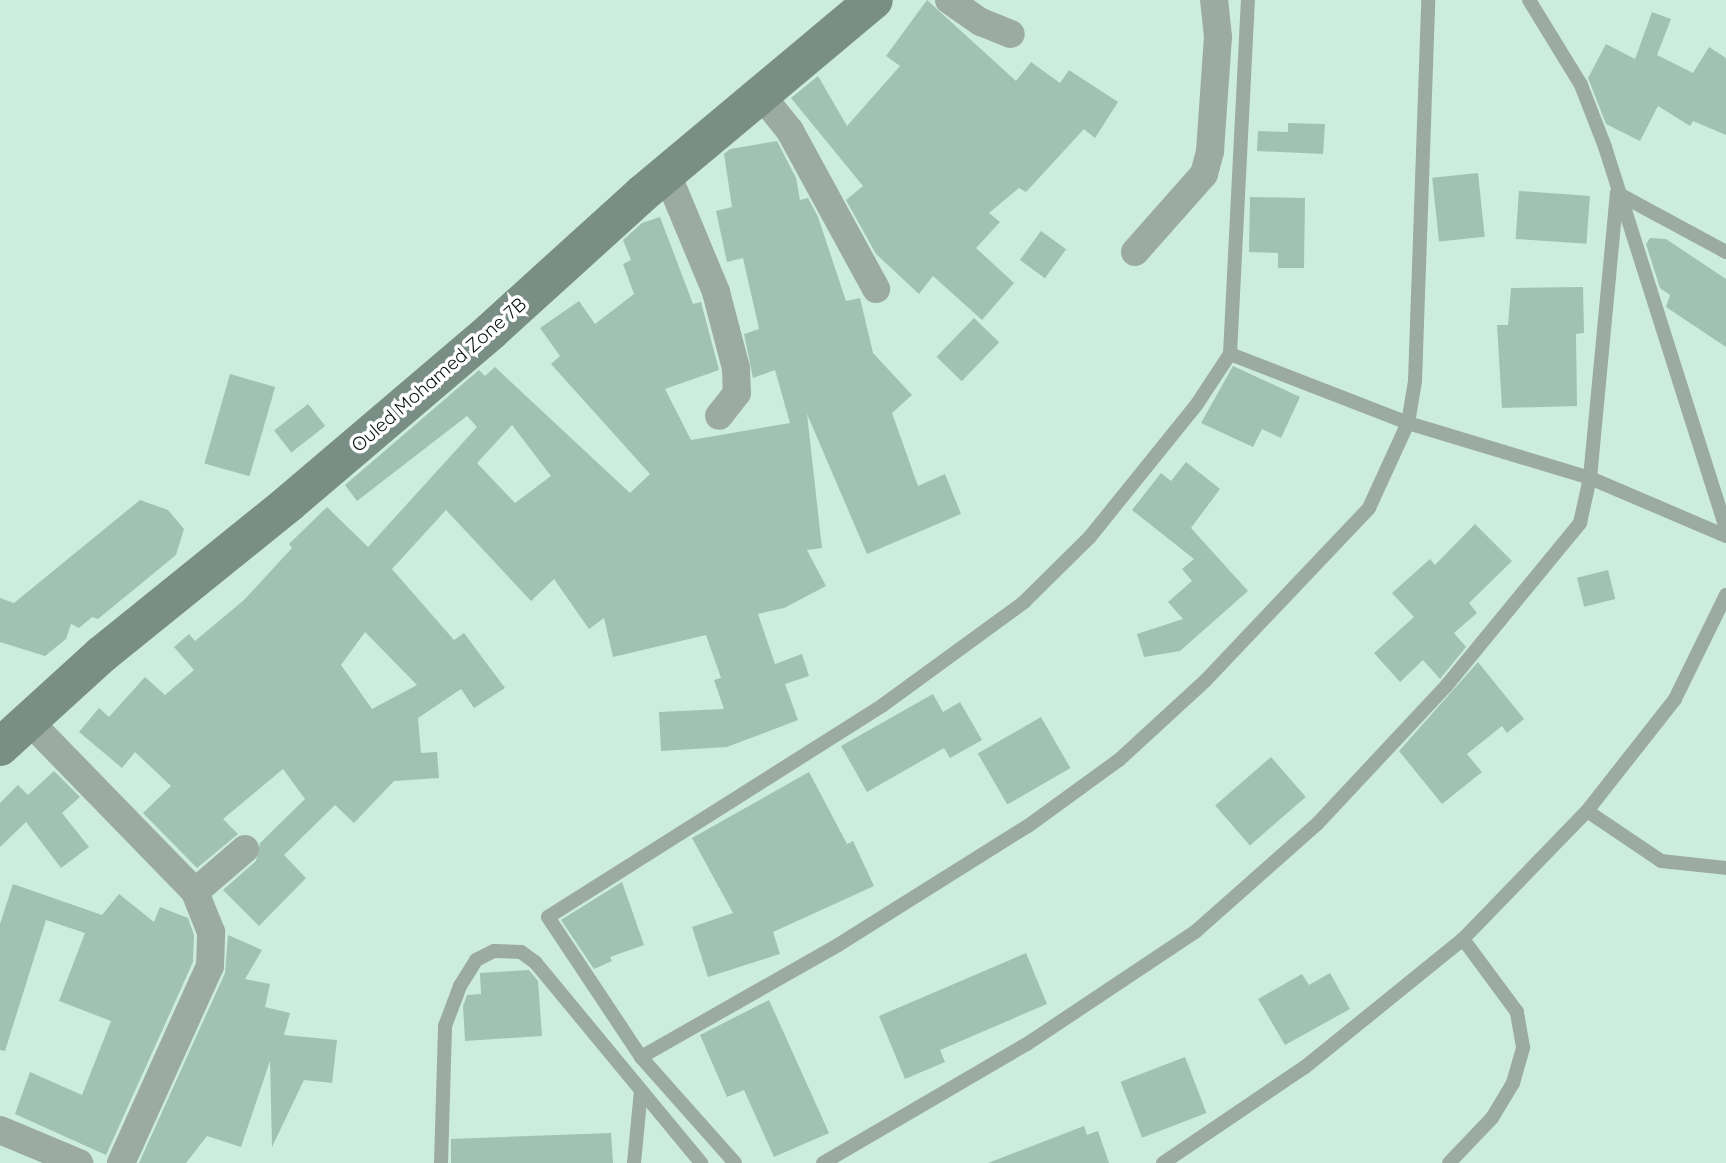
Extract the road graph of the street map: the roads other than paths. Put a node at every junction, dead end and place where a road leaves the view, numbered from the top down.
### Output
1 (874, 0) edge
2 (949, 0) edge
3 (1214, 0) edge
4 (1248, 0) edge
5 (1428, 0) edge
6 (1530, 0) edge
7 (1011, 34) dead end
8 (762, 96) junction
9 (667, 174) junction
10 (1617, 193) junction
11 (1135, 252) dead end
12 (1726, 252) edge
13 (876, 289) dead end
14 (1230, 354) junction
15 (719, 416) dead end
16 (1408, 423) junction
17 (1590, 478) junction
18 (1726, 529) edge
19 (1726, 536) edge
20 (1726, 594) edge
21 (28, 720) junction
22 (0, 747) edge
23 (1587, 811) junction
24 (246, 849) dead end
25 (1726, 868) edge
26 (195, 892) junction
27 (1463, 939) junction
28 (641, 1057) junction
29 (641, 1090) junction
30 (0, 1129) edge
31 (79, 1163) edge
32 (121, 1163) edge
33 (441, 1163) edge
34 (634, 1163) edge
35 (701, 1163) edge
36 (735, 1163) edge
37 (823, 1163) edge
38 (1163, 1163) edge
39 (1449, 1163) edge

1 - 8 main road, Ouled Mohamed Zone 7B
2 - 7 street
3 - 11 street
4 - 14 lane
5 - 16 lane
6 - 10 lane
8 - 9 main road, Ouled Mohamed Zone 7B
8 - 13 street
9 - 15 street
9 - 21 main road, Ouled Mohamed Zone 7B
10 - 12 lane
10 - 17 lane
10 - 18 lane
14 - 16 lane
14 - 28 lane
16 - 17 lane
16 - 28 lane
17 - 19 lane
17 - 37 lane
20 - 23 lane
21 - 22 main road, Ouled Mohamed Zone 7B
21 - 26 street
23 - 25 lane
23 - 27 lane
24 - 26 street
26 - 32 street
27 - 38 lane
27 - 39 lane
28 - 36 lane
29 - 33 lane
29 - 34 lane
29 - 35 lane
30 - 31 street

